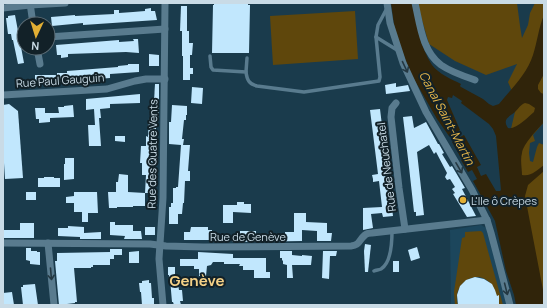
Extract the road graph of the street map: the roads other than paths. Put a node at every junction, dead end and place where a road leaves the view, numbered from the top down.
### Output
1 (65, 3) edge
2 (165, 3) edge
3 (415, 3) edge
4 (30, 4) edge
5 (387, 5) edge
6 (3, 8) edge
7 (32, 16) edge
8 (165, 29) junction
9 (56, 36) edge
10 (376, 37) junction
11 (398, 50) junction
12 (38, 56) edge
13 (210, 56) dead end
14 (247, 58) dead end
15 (40, 64) dead end
16 (246, 72) junction
17 (165, 79) junction
18 (475, 80) dead end
19 (3, 95) edge
20 (396, 103) dead end
21 (487, 220) junction
22 (405, 229) junction
23 (392, 231) junction
24 (3, 243) edge
25 (48, 244) junction
26 (160, 245) junction
27 (374, 271) dead end
28 (54, 305) edge
29 (163, 305) edge
30 (510, 305) edge

1 - 4 street
2 - 8 street, Rue des Quatre Vents
3 - 18 street
4 - 6 street
4 - 7 street
5 - 10 lane
5 - 11 street
8 - 9 street
8 - 17 street, Rue des Quatre Vents
10 - 11 lane
10 - 16 lane
11 -> 21 street
12 - 15 street
13 - 16 lane
14 - 16 lane
17 - 19 street, Rue Paul Gauguin
17 - 26 street, Rue des Quatre Vents
20 - 22 street, Rue de Neuchatel
21 - 22 street, Rue de Genève
21 -> 30 street
22 - 23 street, Rue de Genève
23 - 26 street, Rue de Genève
23 - 27 lane
24 - 25 street, Rue de Genève
25 - 26 street, Rue de Genève
25 -> 28 street
26 - 29 street, Rue des Quatre Vents

